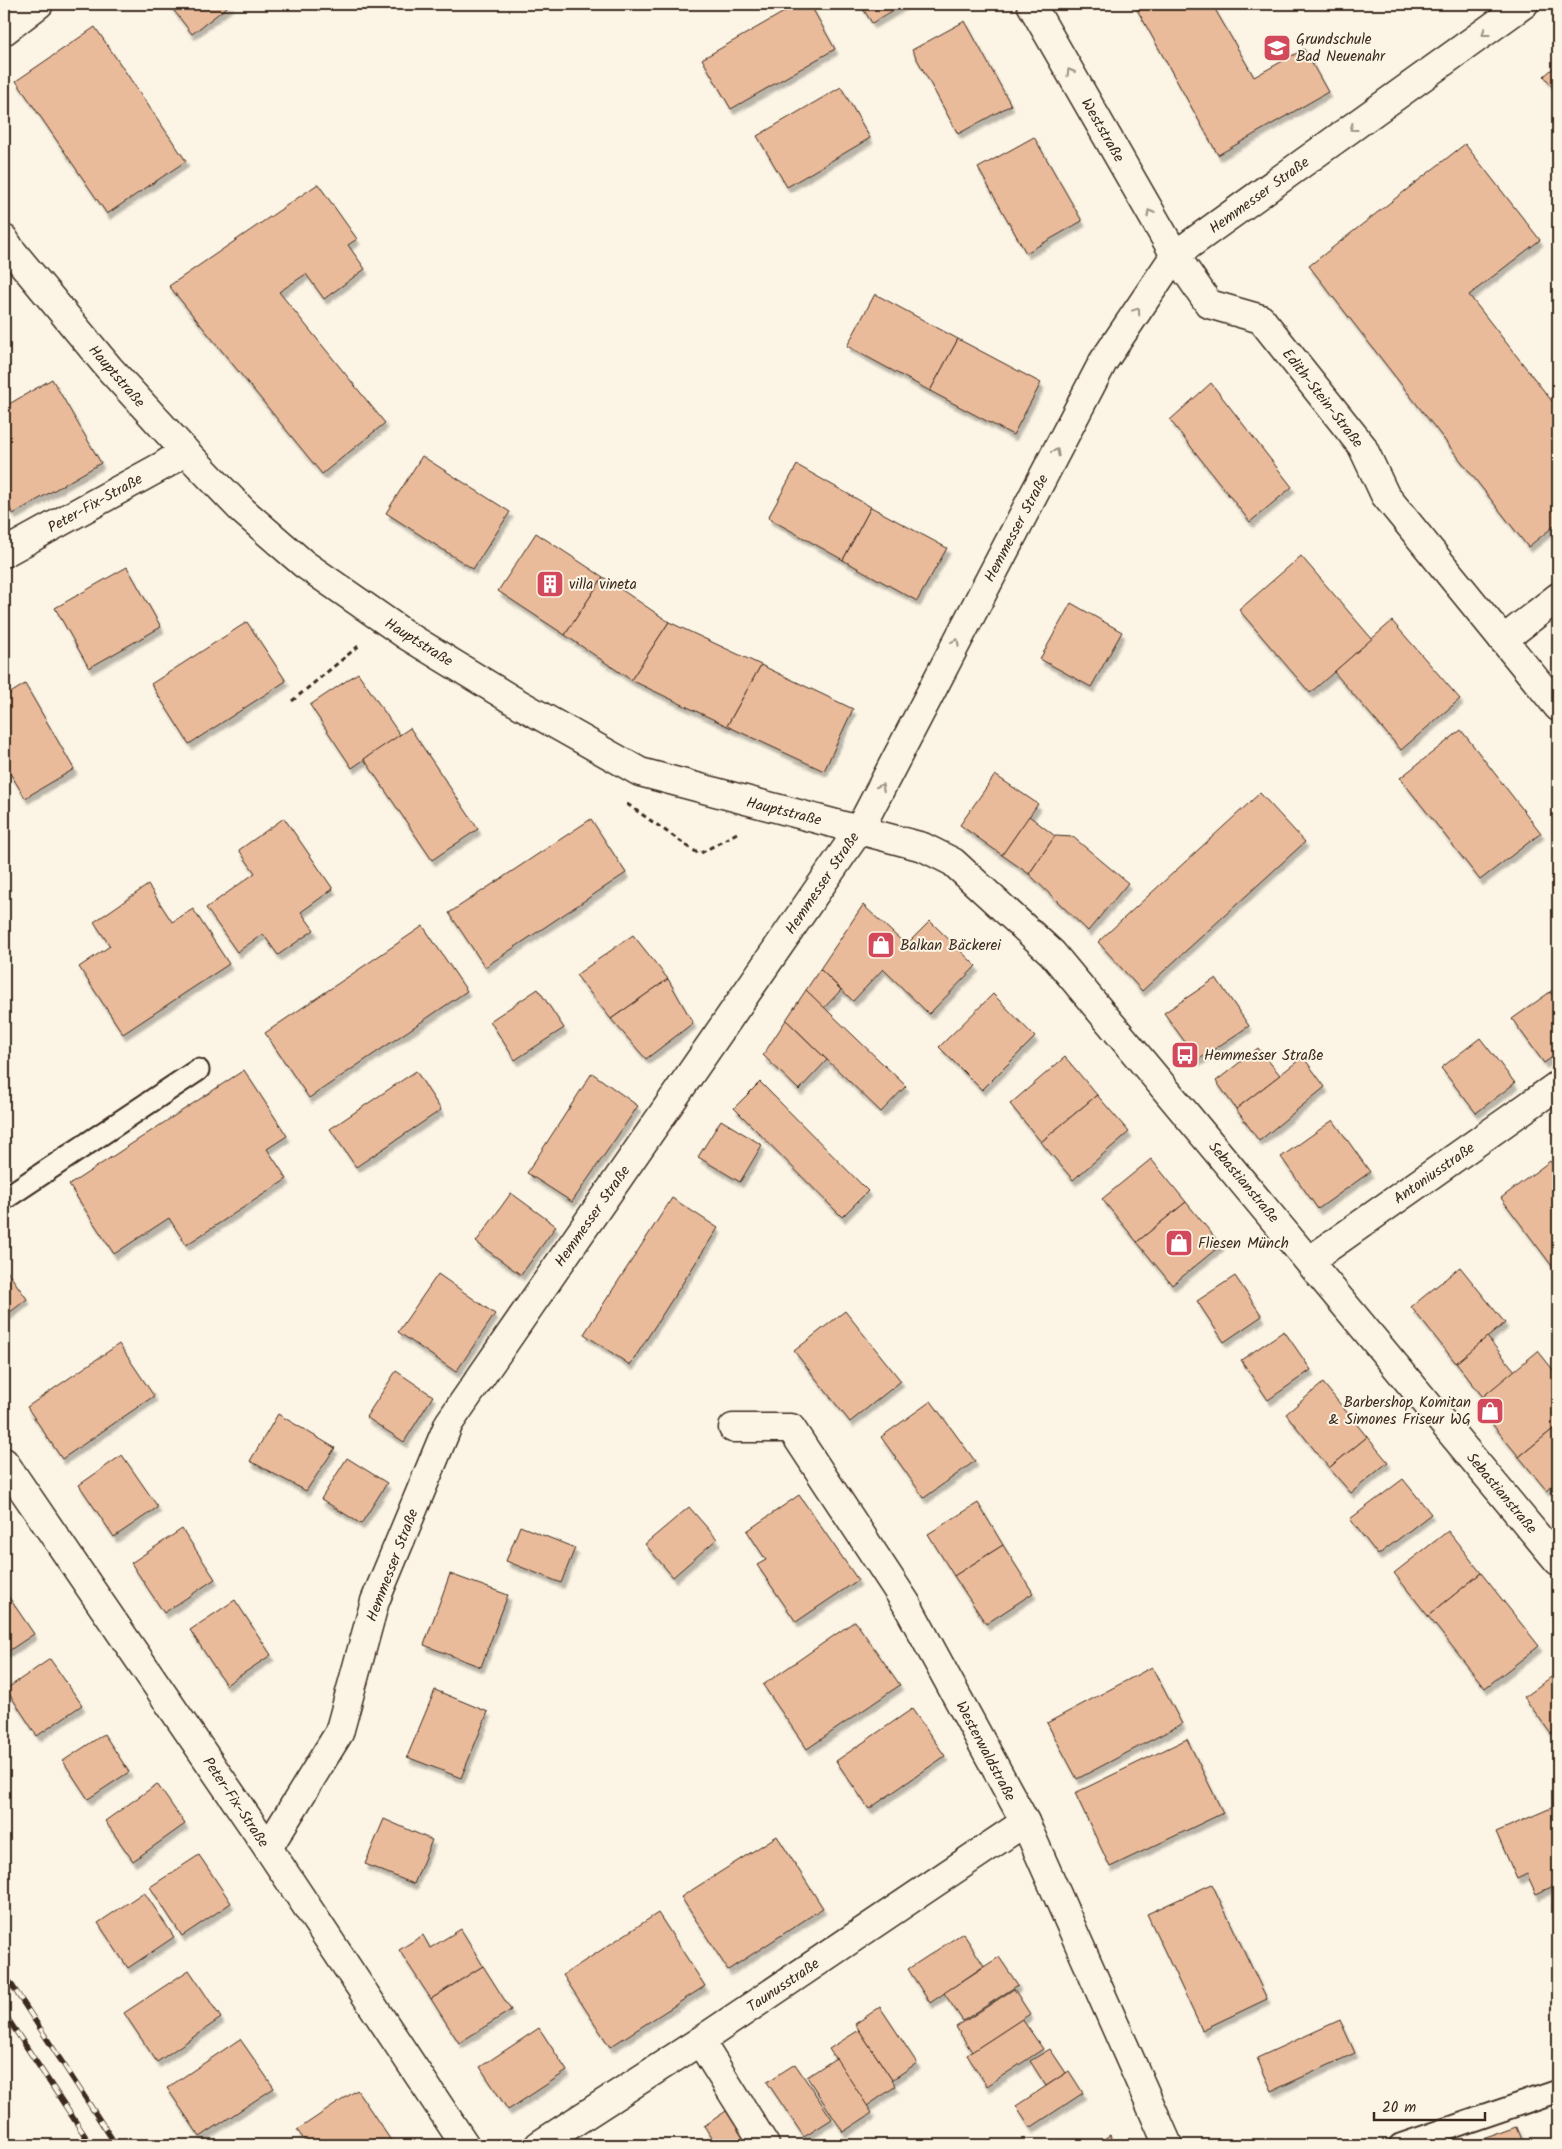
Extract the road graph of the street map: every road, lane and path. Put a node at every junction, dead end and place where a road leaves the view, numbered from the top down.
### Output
1 (39, 4) edge
2 (1031, 4) edge
3 (1524, 4) edge
4 (4, 31) edge
5 (4, 239) edge
6 (1175, 255) junction
7 (185, 451) junction
8 (4, 553) edge
9 (1558, 597) edge
10 (1503, 640) junction
11 (364, 642) dead end
12 (292, 702) dead end
13 (1558, 707) edge
14 (859, 830) junction
15 (953, 862) joint
16 (198, 1070) dead end
17 (1558, 1085) edge
18 (4, 1199) edge
19 (1310, 1261) junction
20 (733, 1428) dead end
21 (4, 1462) edge
22 (1558, 1561) edge
23 (1025, 1822) junction
24 (268, 1848) junction
25 (700, 2041) junction
26 (1558, 2091) edge
27 (465, 2145) edge
28 (539, 2145) edge
29 (765, 2145) edge
30 (1168, 2145) edge
31 (1400, 2145) edge

1 - 4 street
6 -> 2 street, Weststraße
3 -> 6 street, Hemmesser Straße
5 - 7 street, Hauptstraße
6 - 10 street, Edith-Stein-Straße
14 -> 6 street, Hemmesser Straße
7 - 8 street, Peter-Fix-Straße
7 - 14 street, Hauptstraße
9 - 10 street
10 - 13 street, Edith-Stein-Straße
11 - 12 path
14 - 15 street, Hauptstraße
14 - 24 street, Hemmesser Straße
15 - 19 street, Sebastianstraße
16 - 18 lane
17 - 19 street, Antoniusstraße
19 - 22 street, Sebastianstraße
20 - 23 street, Westerwaldstraße
21 - 24 street, Peter-Fix-Straße
23 - 25 street, Taunusstraße
23 - 30 street, Westerwaldstraße
24 - 27 street, Peter-Fix-Straße
25 - 28 street, Taunusstraße
25 - 29 street
26 - 31 lane

